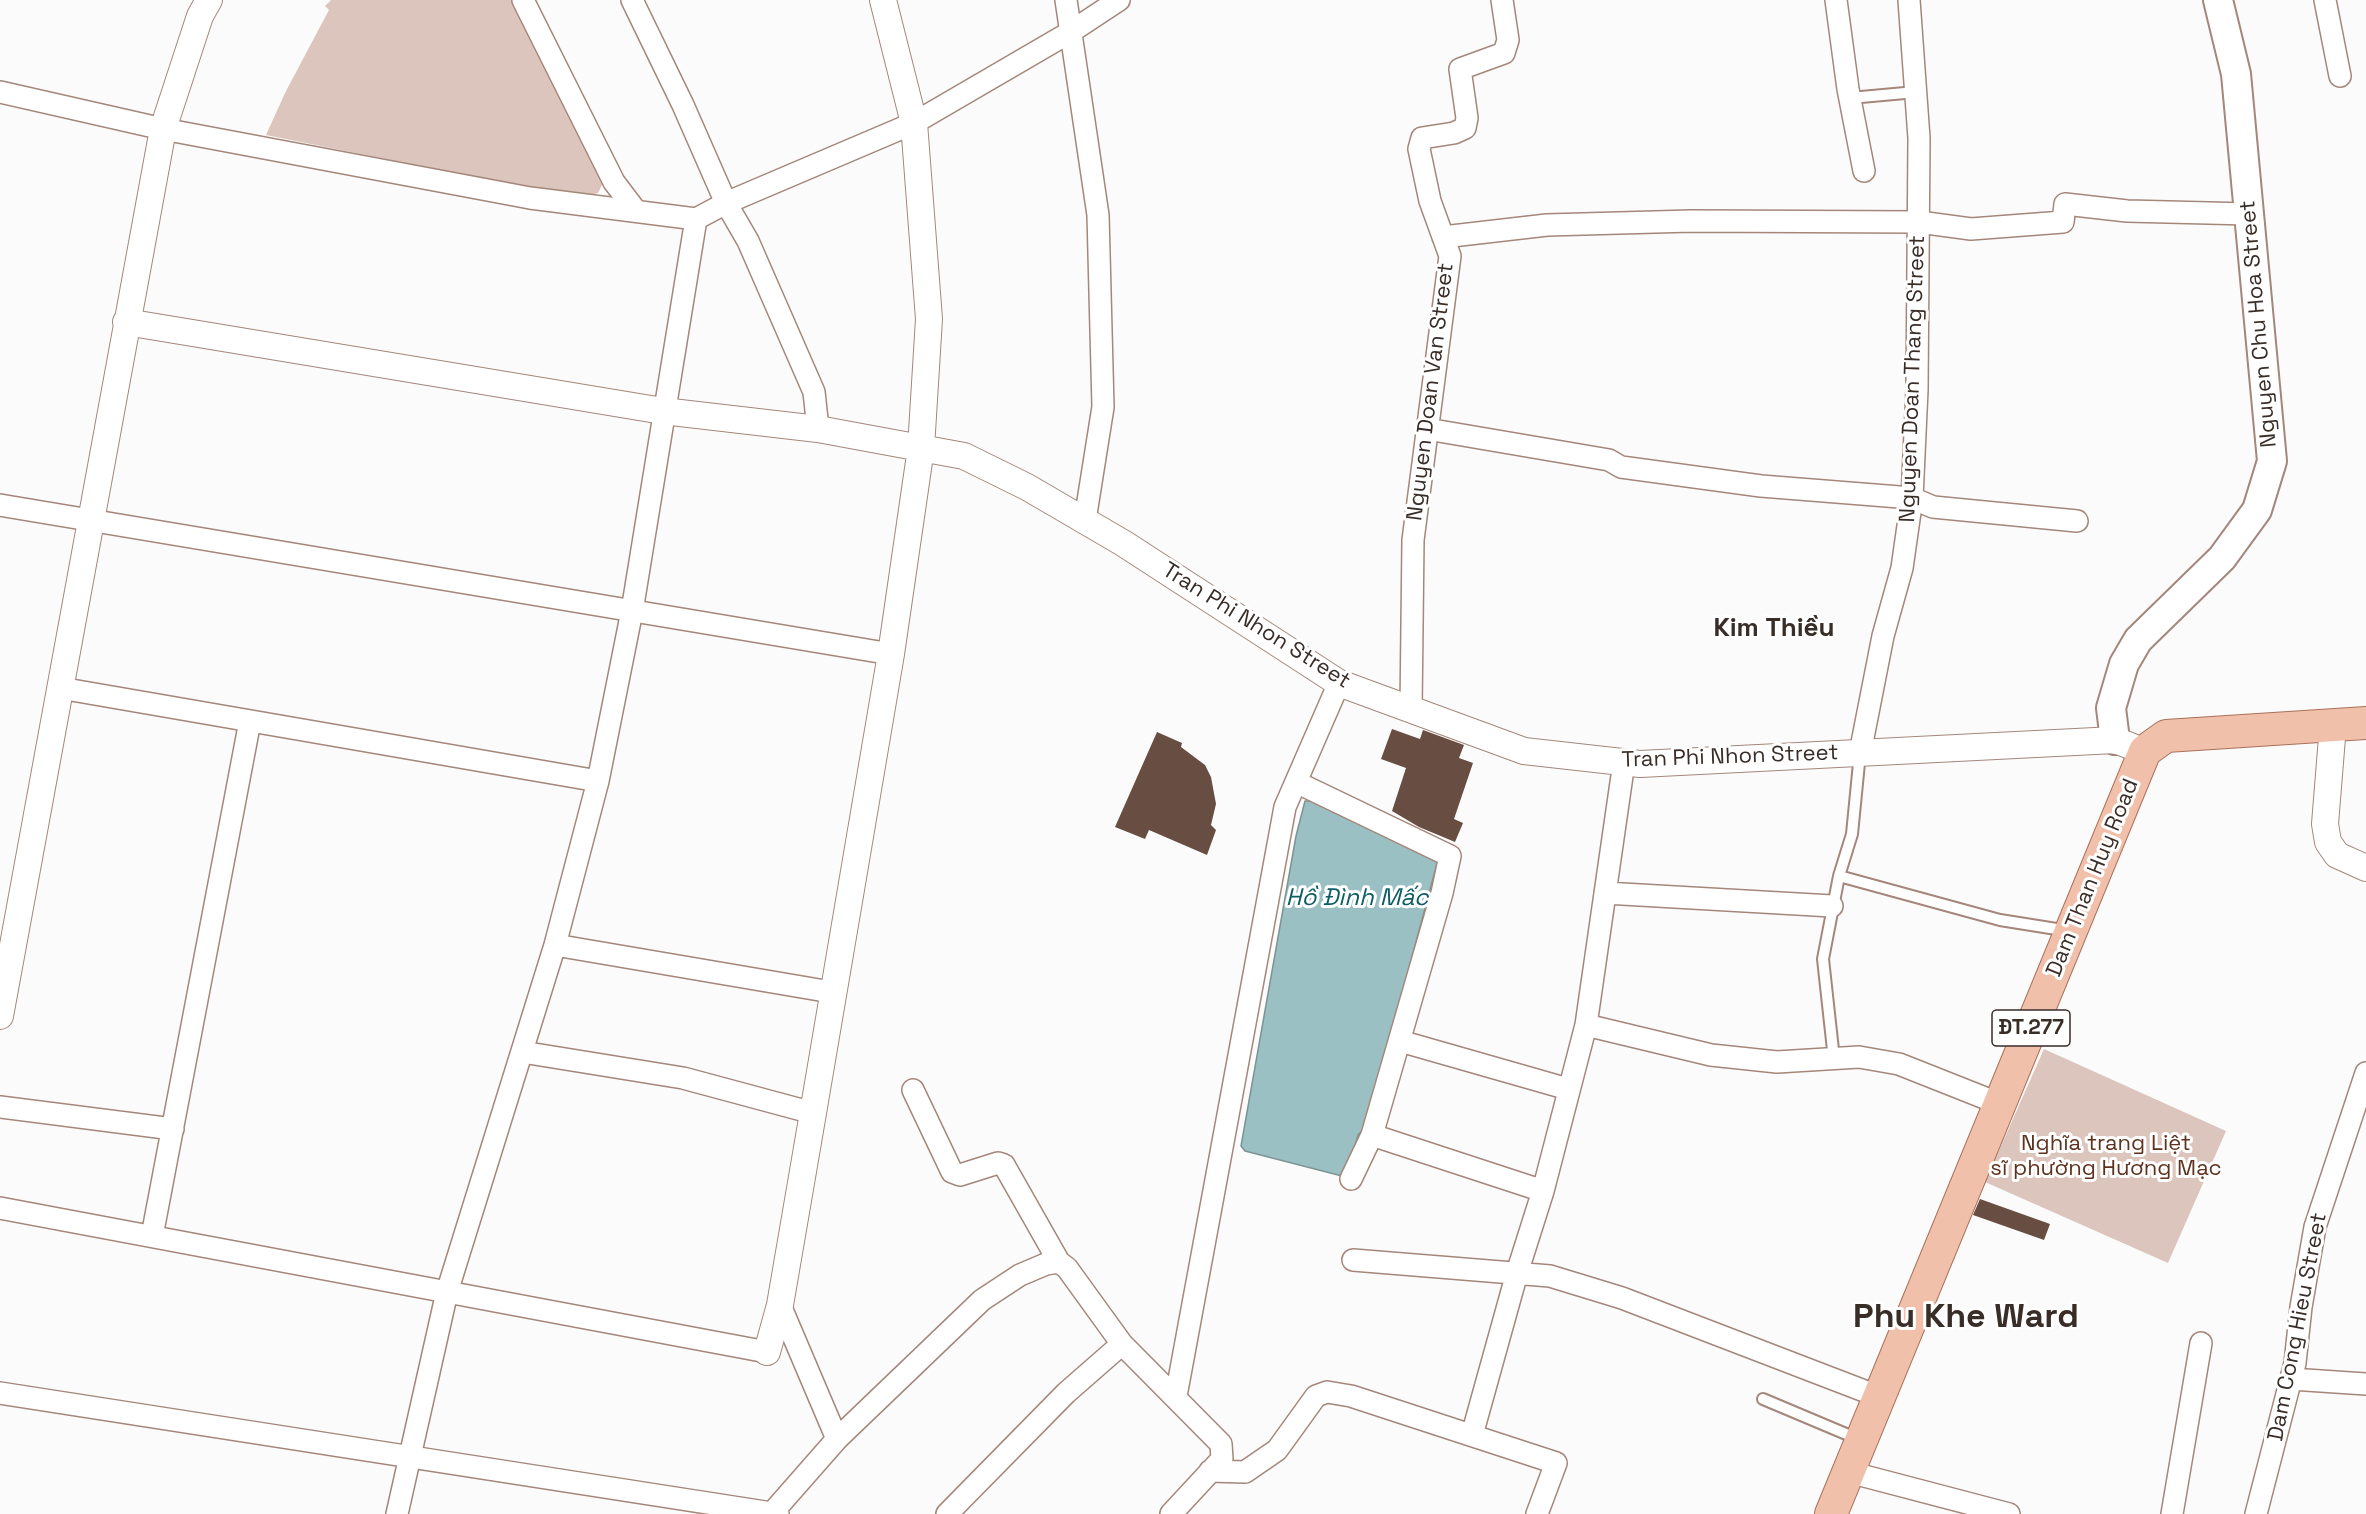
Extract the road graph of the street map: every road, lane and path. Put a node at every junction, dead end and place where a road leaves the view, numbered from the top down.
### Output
1 (209, 0) edge
2 (523, 0) edge
3 (632, 0) edge
4 (883, 0) edge
5 (1066, 0) edge
6 (1119, 0) edge
7 (1502, 0) edge
8 (1836, 0) edge
9 (1909, 0) edge
10 (2218, 0) edge
11 (2325, 0) edge
12 (1072, 31) junction
13 (2340, 76) dead end
14 (0, 92) edge
15 (1916, 92) junction
16 (1850, 98) junction
17 (914, 123) junction
18 (163, 129) junction
19 (1864, 171) dead end
20 (726, 203) junction
21 (636, 211) junction
22 (2249, 214) junction
23 (696, 219) junction
24 (1919, 222) junction
25 (1443, 237) junction
26 (126, 322) junction
27 (663, 411) junction
28 (818, 429) junction
29 (1427, 429) junction
30 (921, 448) junction
31 (1912, 498) junction
32 (0, 504) edge
33 (90, 520) junction
34 (1085, 520) junction
35 (2077, 521) dead end
36 (632, 611) junction
37 (891, 654) junction
38 (1340, 682) junction
39 (60, 688) junction
40 (1411, 710) junction
41 (250, 721) junction
42 (2366, 723) edge
43 (2333, 725) junction
44 (2115, 741) junction
45 (2145, 751) junction
46 (1860, 753) junction
47 (1624, 762) junction
48 (598, 781) junction
49 (1296, 782) junction
50 (2366, 868) edge
51 (1839, 876) junction
52 (1605, 893) junction
53 (1832, 906) junction
54 (2071, 932) junction
55 (555, 945) junction
56 (831, 992) junction
57 (0, 1016) edge
58 (1586, 1025) junction
59 (1400, 1041) junction
60 (522, 1053) junction
61 (1833, 1059) junction
62 (2366, 1073) edge
63 (1569, 1089) junction
64 (914, 1090) dead end
65 (2000, 1104) junction
66 (0, 1107) edge
67 (813, 1113) junction
68 (173, 1129) junction
69 (1372, 1135) junction
70 (1351, 1179) dead end
71 (1543, 1191) junction
72 (0, 1208) edge
73 (152, 1236) junction
74 (1353, 1260) dead end
75 (1059, 1262) junction
76 (1517, 1273) junction
77 (447, 1292) junction
78 (780, 1305) junction
79 (2201, 1343) dead end
80 (1122, 1344) junction
81 (767, 1352) joint
82 (2291, 1379) junction
83 (2366, 1384) edge
84 (0, 1392) edge
85 (1176, 1396) junction
86 (1880, 1397) junction
87 (1763, 1399) dead end
88 (1472, 1435) junction
89 (837, 1439) junction
90 (1862, 1440) junction
91 (409, 1457) junction
92 (1210, 1471) junction
93 (1848, 1472) junction
94 (1979, 1510) edge
95 (776, 1513) edge
96 (397, 1514) edge
97 (947, 1514) edge
98 (1171, 1514) edge
99 (1537, 1514) edge
100 (1831, 1514) edge
101 (2009, 1514) edge
102 (2172, 1514) edge
103 (2256, 1514) edge

1 - 18 street
2 - 21 street
3 - 20 street
4 - 17 street
5 - 12 street
6 - 12 street
7 - 25 street, Nguyen Doan Van Street
8 - 16 street
9 - 15 street, Nguyen Doan Thang Street
10 - 22 main road, Nguyen Chu Hoa Street
11 - 13 street
12 - 17 street
12 - 34 street
14 - 18 street
15 - 16 lane
15 - 24 street, Nguyen Doan Thang Street
16 - 19 street
17 - 20 street
17 - 30 street
18 - 21 street
18 - 26 street
20 - 23 street
20 - 28 street
21 - 23 street
22 - 24 street
22 - 44 main road, Nguyen Chu Hoa Street
23 - 27 street
24 - 25 street
24 - 31 street, Nguyen Doan Thang Street
25 - 29 street, Nguyen Doan Van Street
26 - 27 street, Tran Phi Nhon Street
26 - 33 street
27 - 28 street, Tran Phi Nhon Street
27 - 36 street
28 - 30 street, Tran Phi Nhon Street
29 - 31 street
29 - 40 street, Nguyen Doan Van Street
30 - 34 street, Tran Phi Nhon Street
30 - 37 street
31 - 35 street
31 - 46 street, Nguyen Doan Thang Street
32 - 33 street
33 - 36 street
33 - 39 street
34 - 38 street, Tran Phi Nhon Street
36 - 37 street
36 - 48 street
37 - 56 street
38 - 40 street, Tran Phi Nhon Street
38 - 49 street
39 - 41 street
39 - 57 street
40 - 47 street, Tran Phi Nhon Street
41 - 48 street
41 - 68 street
42 - 43 main road, Dam Than Huy Road
43 - 45 main road, Dam Than Huy Road
43 - 50 street
44 - 45 street, Tran Phi Nhon Street
44 - 46 street, Tran Phi Nhon Street
45 - 54 main road, Dam Than Huy Road / ĐT.277
46 - 47 street, Tran Phi Nhon Street
46 - 51 lane
47 - 52 street
48 - 55 street
49 - 59 street
49 - 85 street
51 - 53 lane
51 - 54 lane
52 - 53 street
52 - 58 street
53 - 61 lane
54 - 65 main road, Dam Than Huy Road / ĐT.277
55 - 56 street
55 - 60 street
56 - 67 street
58 - 61 street
58 - 63 street
59 - 63 street
59 - 69 street
60 - 67 street
60 - 77 street
61 - 65 street
62 - 82 street, Dam Cong Hieu Street
63 - 71 street
64 - 75 street
65 - 86 main road, Dam Than Huy Road / ĐT.277
66 - 68 street
67 - 78 street
68 - 73 street
69 - 70 street
69 - 71 street
71 - 76 street
72 - 73 street
73 - 77 street
74 - 76 street
75 - 80 street
75 - 89 street
76 - 86 street
76 - 88 street
77 - 81 street
77 - 91 street
78 - 81 street
78 - 89 street
79 - 102 street
80 - 85 street
80 - 97 street
82 - 83 street
82 - 103 street, Dam Cong Hieu Street
84 - 91 street
85 - 92 street
86 - 90 main road, Dam Than Huy Road / ĐT.277
87 - 90 lane
88 - 92 street
88 - 99 street
89 - 95 street
90 - 93 main road, Dam Than Huy Road / ĐT.277
91 - 95 street
91 - 96 street
92 - 98 street
93 - 94 street
93 - 100 main road, Dam Than Huy Road / ĐT.277
94 - 101 street

